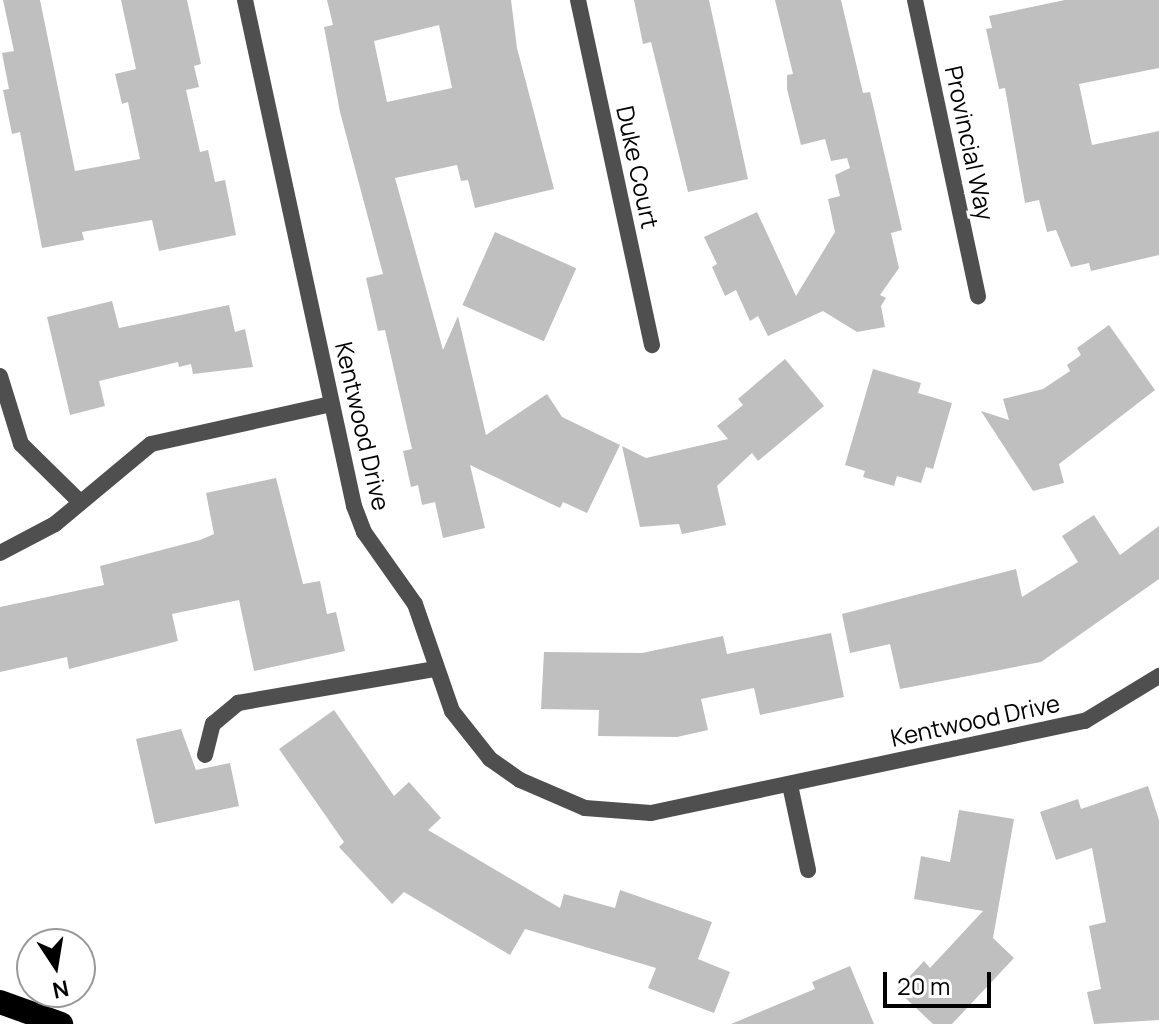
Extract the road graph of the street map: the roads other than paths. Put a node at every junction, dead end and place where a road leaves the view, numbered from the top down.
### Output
1 (245, 0) edge
2 (578, 0) edge
3 (915, 0) edge
4 (978, 296) dead end
5 (652, 345) dead end
6 (0, 376) edge
7 (331, 404) junction
8 (79, 501) junction
9 (0, 553) edge
10 (434, 669) junction
11 (1159, 676) edge
12 (205, 755) dead end
13 (790, 785) junction
14 (808, 870) dead end
15 (0, 1002) edge
16 (61, 1024) edge

1 - 7 street, Kentwood Drive
2 - 5 street, Duke Court
3 - 4 street, Provincial Way
6 - 8 street
7 - 8 street
7 - 10 street, Kentwood Drive
8 - 9 street
10 - 12 street
10 - 13 street, Kentwood Drive
11 - 13 street, Kentwood Drive
13 - 14 street
15 - 16 highway

